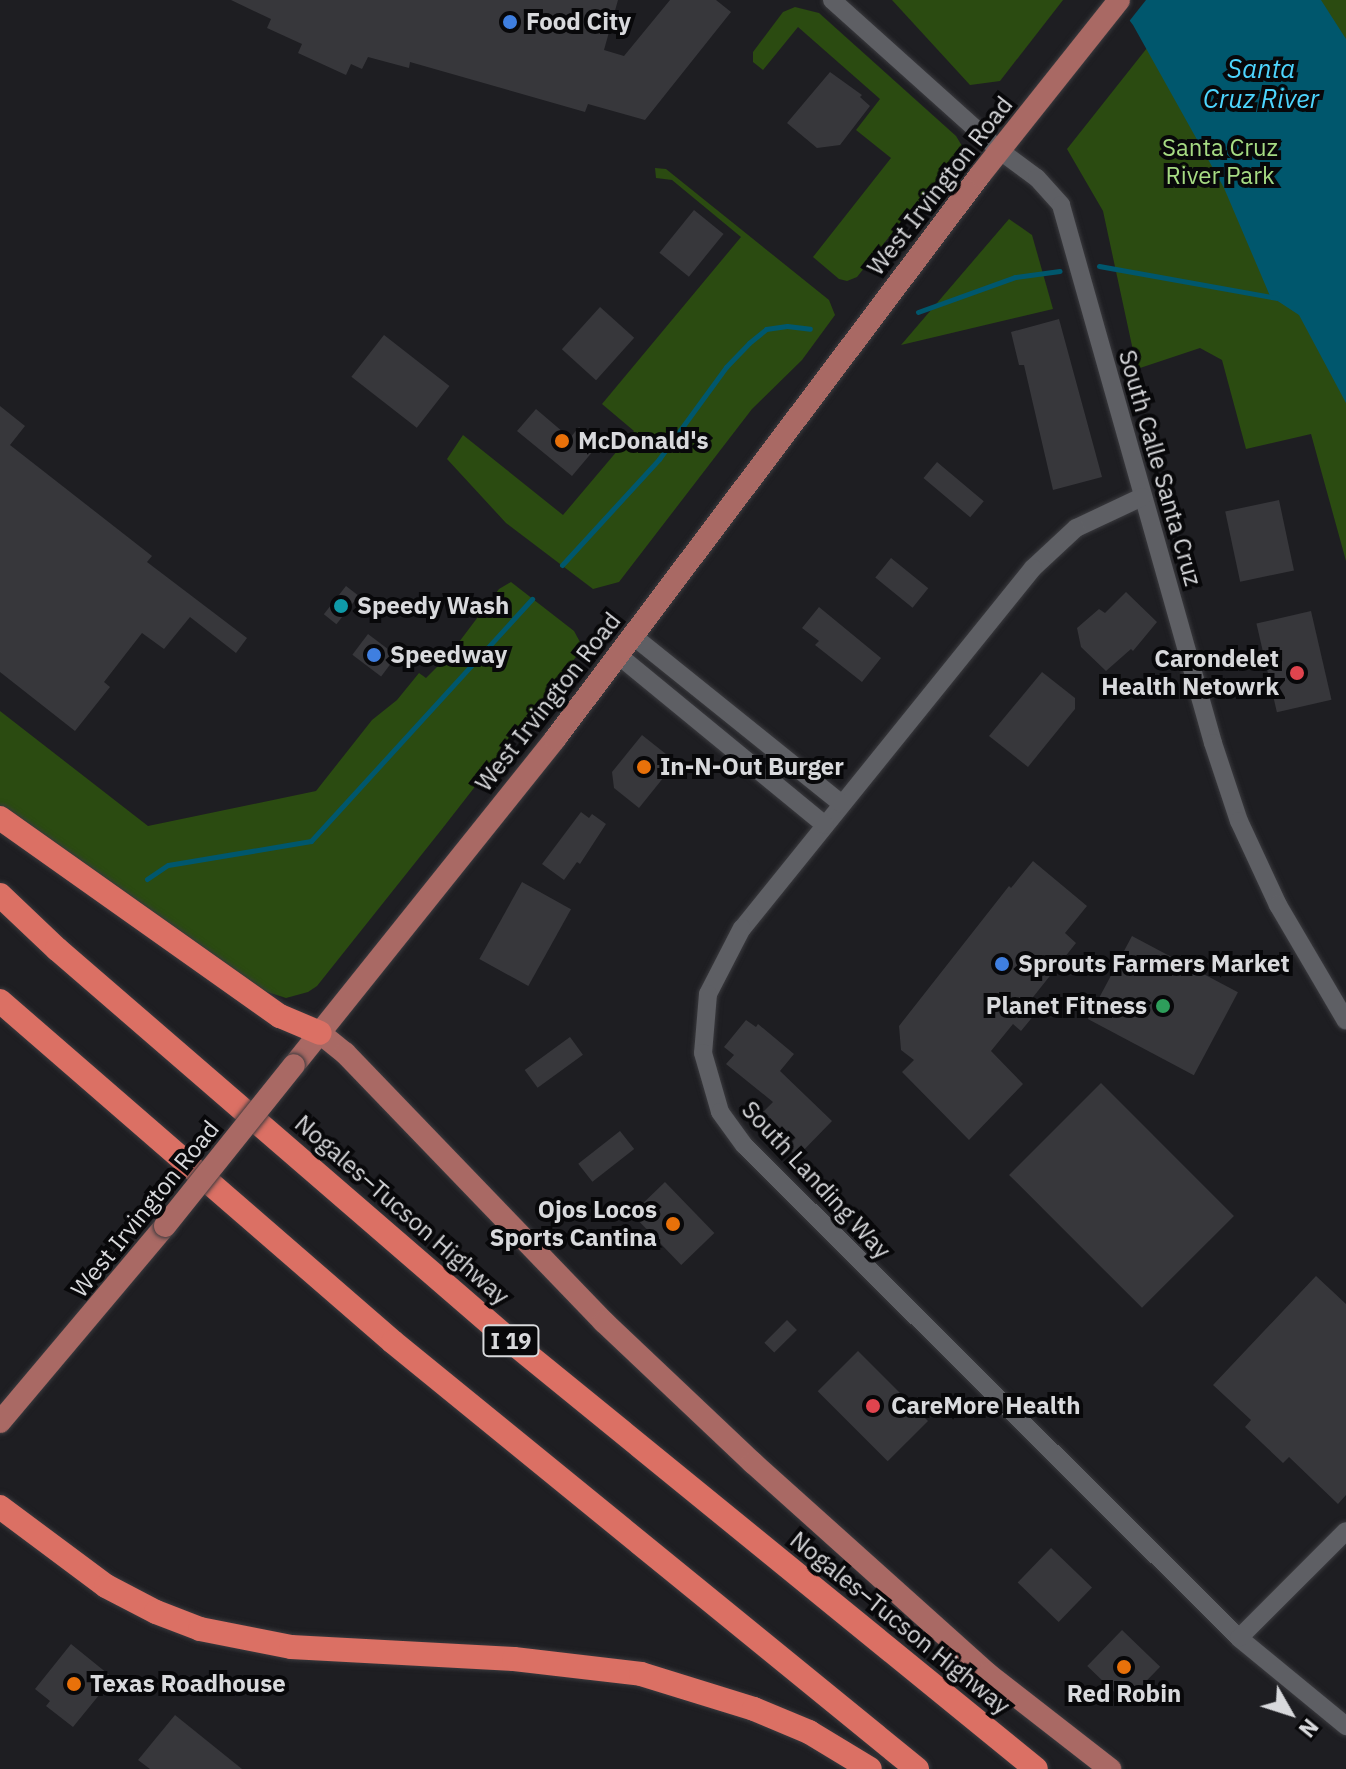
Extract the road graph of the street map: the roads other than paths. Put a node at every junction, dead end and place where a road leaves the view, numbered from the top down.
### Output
1 (832, 0) edge
2 (1119, 0) edge
3 (999, 150) junction
4 (1142, 497) junction
5 (633, 636) junction
6 (618, 655) junction
7 (842, 804) junction
8 (0, 818) edge
9 (825, 825) junction
10 (0, 895) edge
11 (0, 1001) edge
12 (1346, 1021) edge
13 (320, 1033) junction
14 (0, 1422) edge
15 (0, 1507) edge
16 (1346, 1531) edge
17 (1239, 1638) junction
18 (1346, 1726) edge
19 (870, 1769) edge
20 (917, 1769) edge
21 (1036, 1769) edge
22 (1110, 1769) edge

1 - 3 street, South Calle Santa Cruz
2 - 3 main road, West Irvington Road
3 - 4 street, South Calle Santa Cruz
3 - 5 main road, West Irvington Road
4 - 7 street, South Landing Way
4 - 12 street, South Calle Santa Cruz
5 - 6 main road, West Irvington Road
5 - 7 street
6 - 9 street
6 - 13 main road, West Irvington Road
7 - 9 street, South Landing Way
8 - 13 highway
9 - 17 street, South Landing Way
10 - 21 highway, Nogales–Tucson Highway / I 19
11 - 20 highway
13 - 14 main road, West Irvington Road, bridge
13 - 22 main road
15 - 19 highway
16 - 17 street
17 - 18 street, South Landing Way

